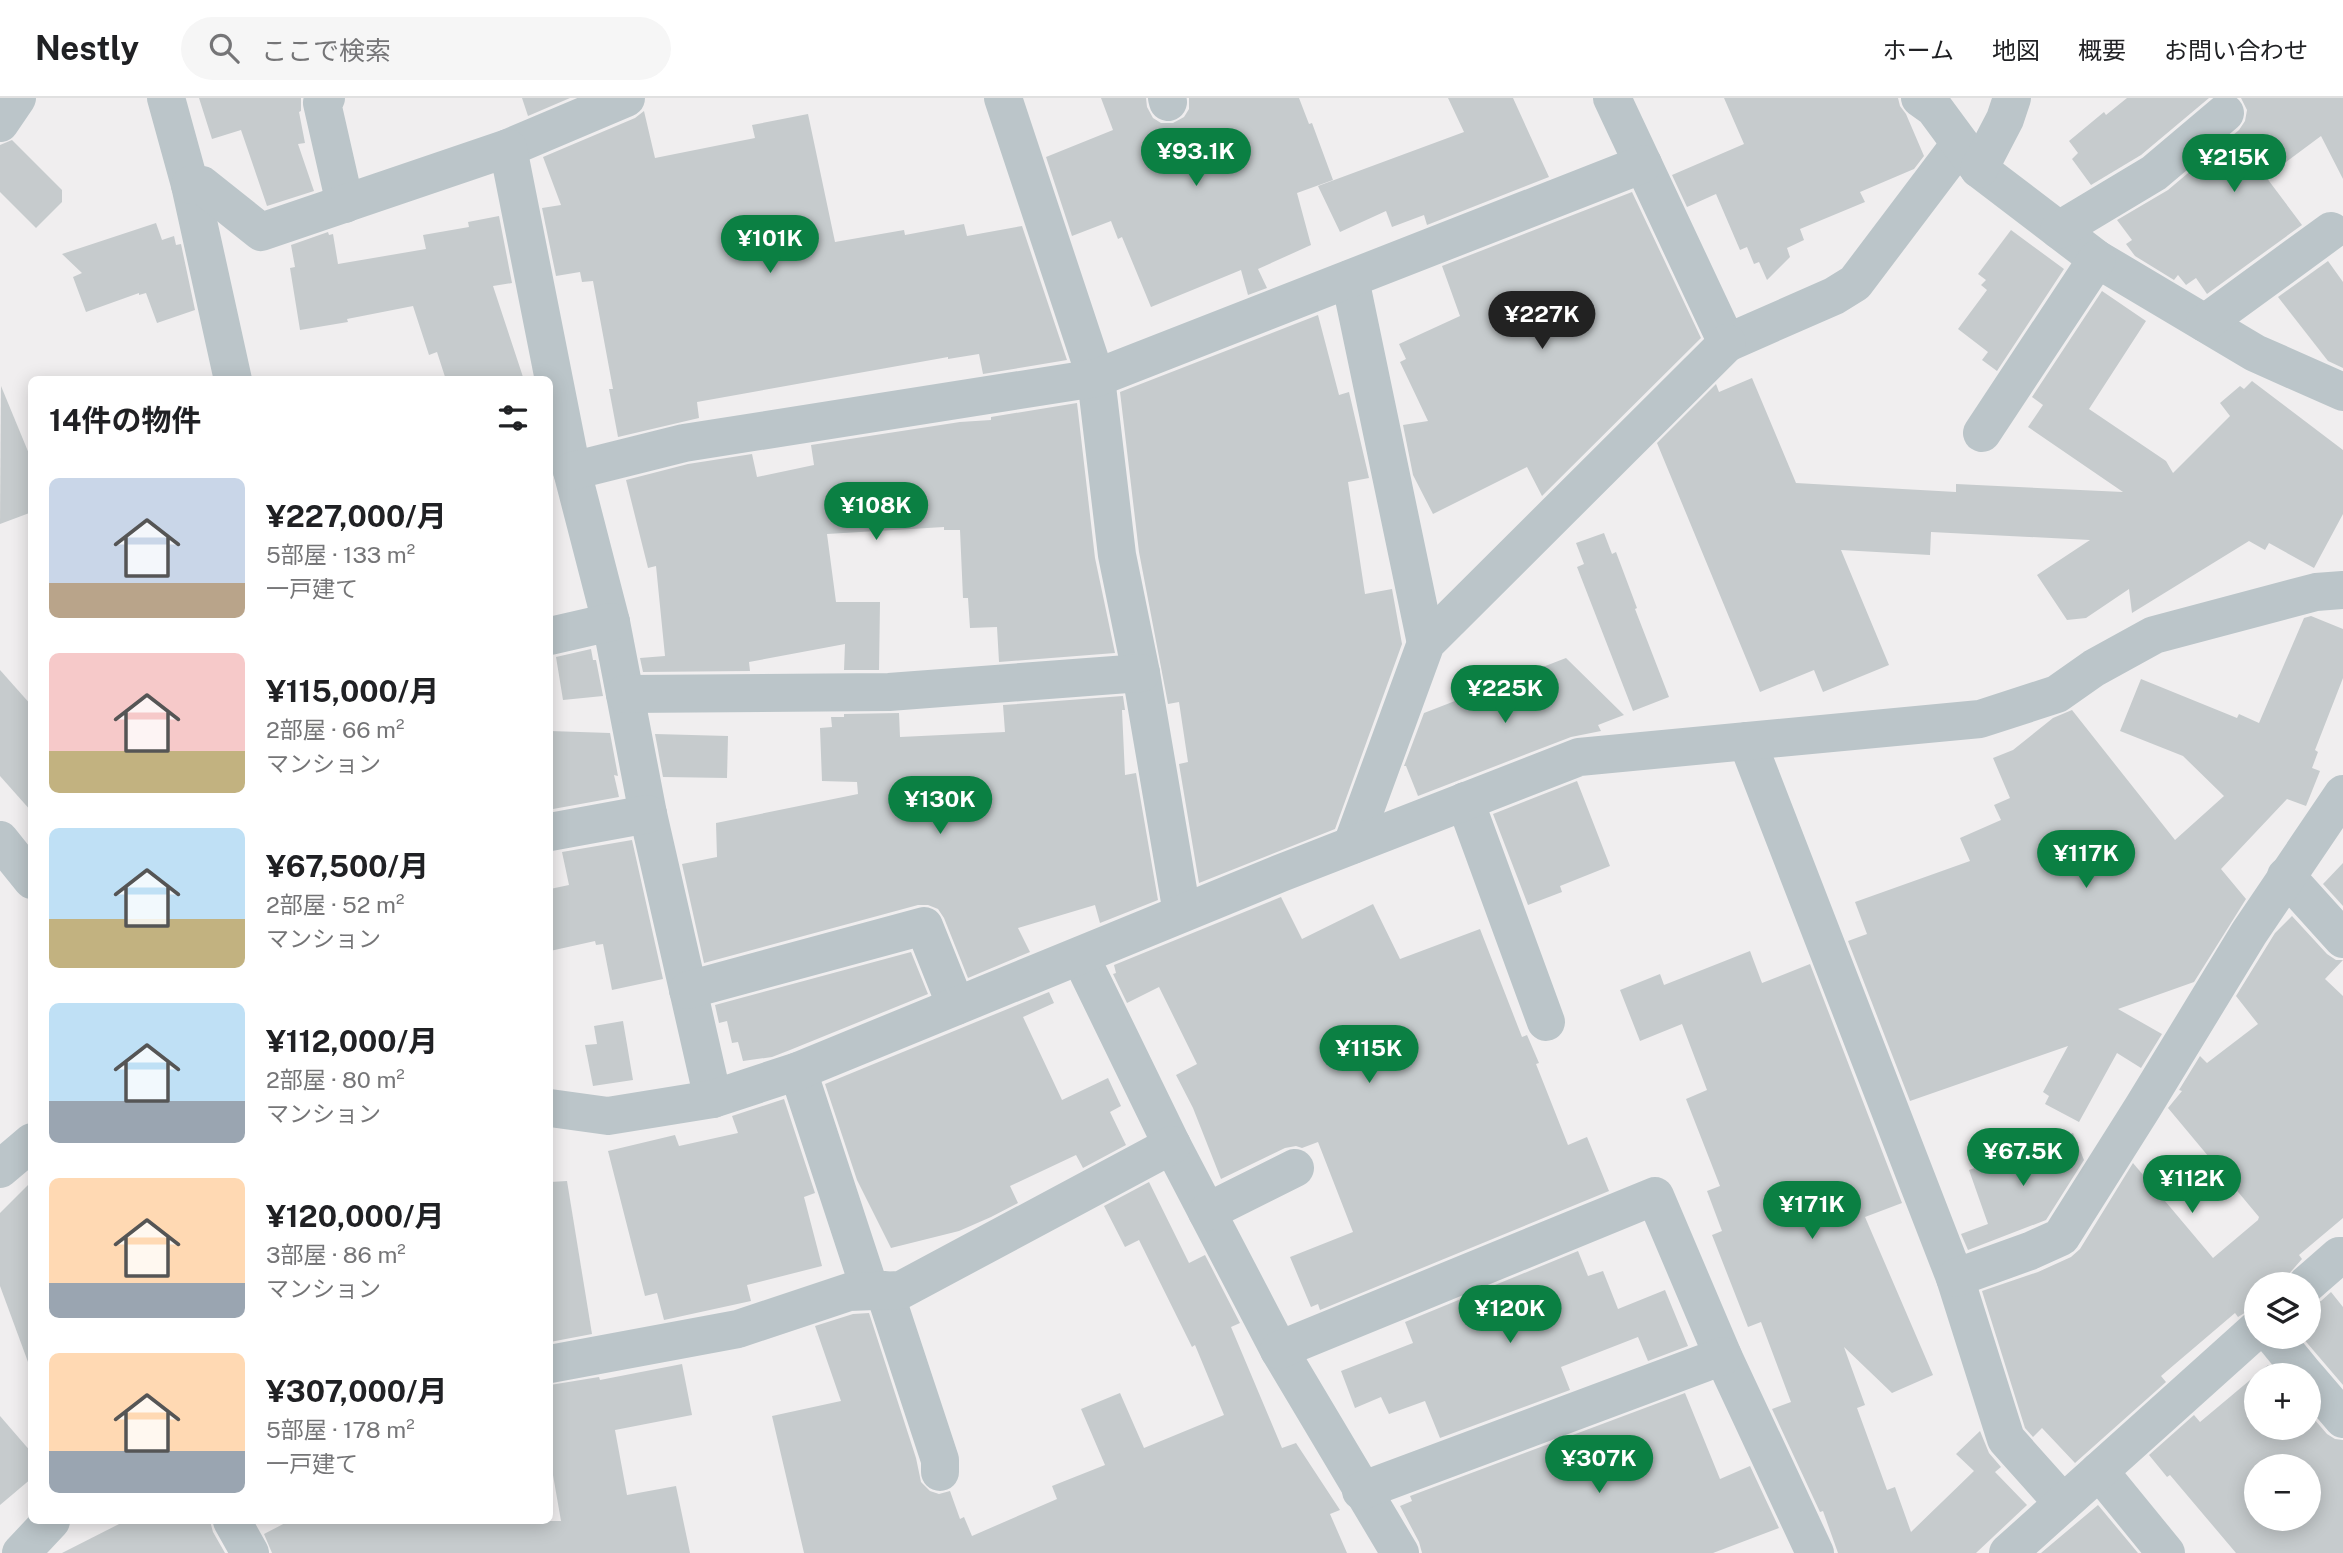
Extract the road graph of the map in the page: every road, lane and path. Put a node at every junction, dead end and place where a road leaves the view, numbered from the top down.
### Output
1 (17, 98) edge
2 (166, 98) edge
3 (326, 98) edge
4 (626, 98) edge
5 (1003, 98) edge
6 (1612, 98) edge
7 (1920, 98) edge
8 (2012, 98) edge
9 (2225, 113) dead end
10 (0, 123) edge
11 (508, 148) junction
12 (1970, 157) junction
13 (1643, 164) junction
14 (190, 185) junction
15 (345, 204) junction
16 (2059, 230) junction
17 (2331, 231) dead end
18 (2097, 259) junction
19 (1350, 279) junction
20 (2204, 323) junction
21 (1727, 343) junction
22 (232, 376) edge
23 (1096, 379) junction
24 (2343, 392) edge
25 (1982, 433) dead end
26 (572, 471) junction
27 (2343, 590) edge
28 (611, 622) junction
29 (553, 635) edge
30 (1426, 643) junction
31 (1141, 673) junction
32 (625, 694) junction
33 (1747, 741) junction
34 (2343, 794) edge
35 (1465, 801) junction
36 (648, 814) junction
37 (553, 831) edge
38 (1352, 845) junction
39 (2286, 876) junction
40 (1182, 913) junction
41 (2343, 939) edge
42 (1080, 956) junction
43 (688, 989) junction
44 (956, 1006) junction
45 (1546, 1022) dead end
46 (797, 1071) junction
47 (713, 1099) junction
48 (553, 1108) edge
49 (28, 1145) edge
50 (1171, 1145) junction
51 (1295, 1168) dead end
52 (0, 1169) edge
53 (1207, 1212) junction
54 (2343, 1256) edge
55 (2320, 1272) edge
56 (1955, 1278) junction
57 (877, 1290) junction
58 (2244, 1341) edge
59 (2284, 1349) edge
60 (1279, 1350) junction
61 (1723, 1356) junction
62 (553, 1363) edge
63 (2295, 1363) edge
64 (2321, 1393) edge
65 (2343, 1419) edge
66 (2099, 1471) junction
67 (940, 1472) dead end
68 (1361, 1491) junction
69 (2063, 1503) junction
70 (48, 1524) edge
71 (234, 1524) edge
72 (21, 1553) edge
73 (250, 1553) edge
74 (1400, 1553) edge
75 (1815, 1553) edge
76 (2008, 1553) edge
77 (2166, 1553) edge

1 - 10 street
2 - 14 street
3 - 15 street
4 - 11 street
5 - 23 street
6 - 13 street
7 - 12 street
8 - 12 street
9 - 16 street
11 - 15 street
11 - 26 street
12 - 16 street
12 - 21 street
13 - 19 street
13 - 21 street
14 - 15 street
14 - 22 street
16 - 18 street
17 - 20 street
18 - 20 street
18 - 25 street
19 - 23 street
19 - 30 street
20 - 24 street
21 - 30 street
23 - 26 street
23 - 31 street
26 - 28 street
27 - 33 street
28 - 29 street
28 - 32 street
30 - 38 street
31 - 32 street
31 - 40 street
32 - 36 street
33 - 35 street
33 - 56 street
34 - 39 street
35 - 38 street
35 - 45 street
36 - 37 street
36 - 43 street
38 - 40 street
39 - 41 street
39 - 56 street
40 - 42 street
42 - 44 street
42 - 50 street
43 - 44 street
43 - 47 street
44 - 46 street
46 - 47 street
46 - 57 street
47 - 48 street
49 - 52 street
50 - 53 street
50 - 57 street
51 - 53 street
53 - 60 street
54 - 55 street
56 - 69 street
57 - 62 street
57 - 67 street
58 - 66 street
59 - 63 street
60 - 61 street
60 - 68 street
61 - 68 street
61 - 75 street
64 - 65 street
66 - 69 street
66 - 77 street
68 - 74 street
69 - 76 street
70 - 72 street
71 - 73 street

